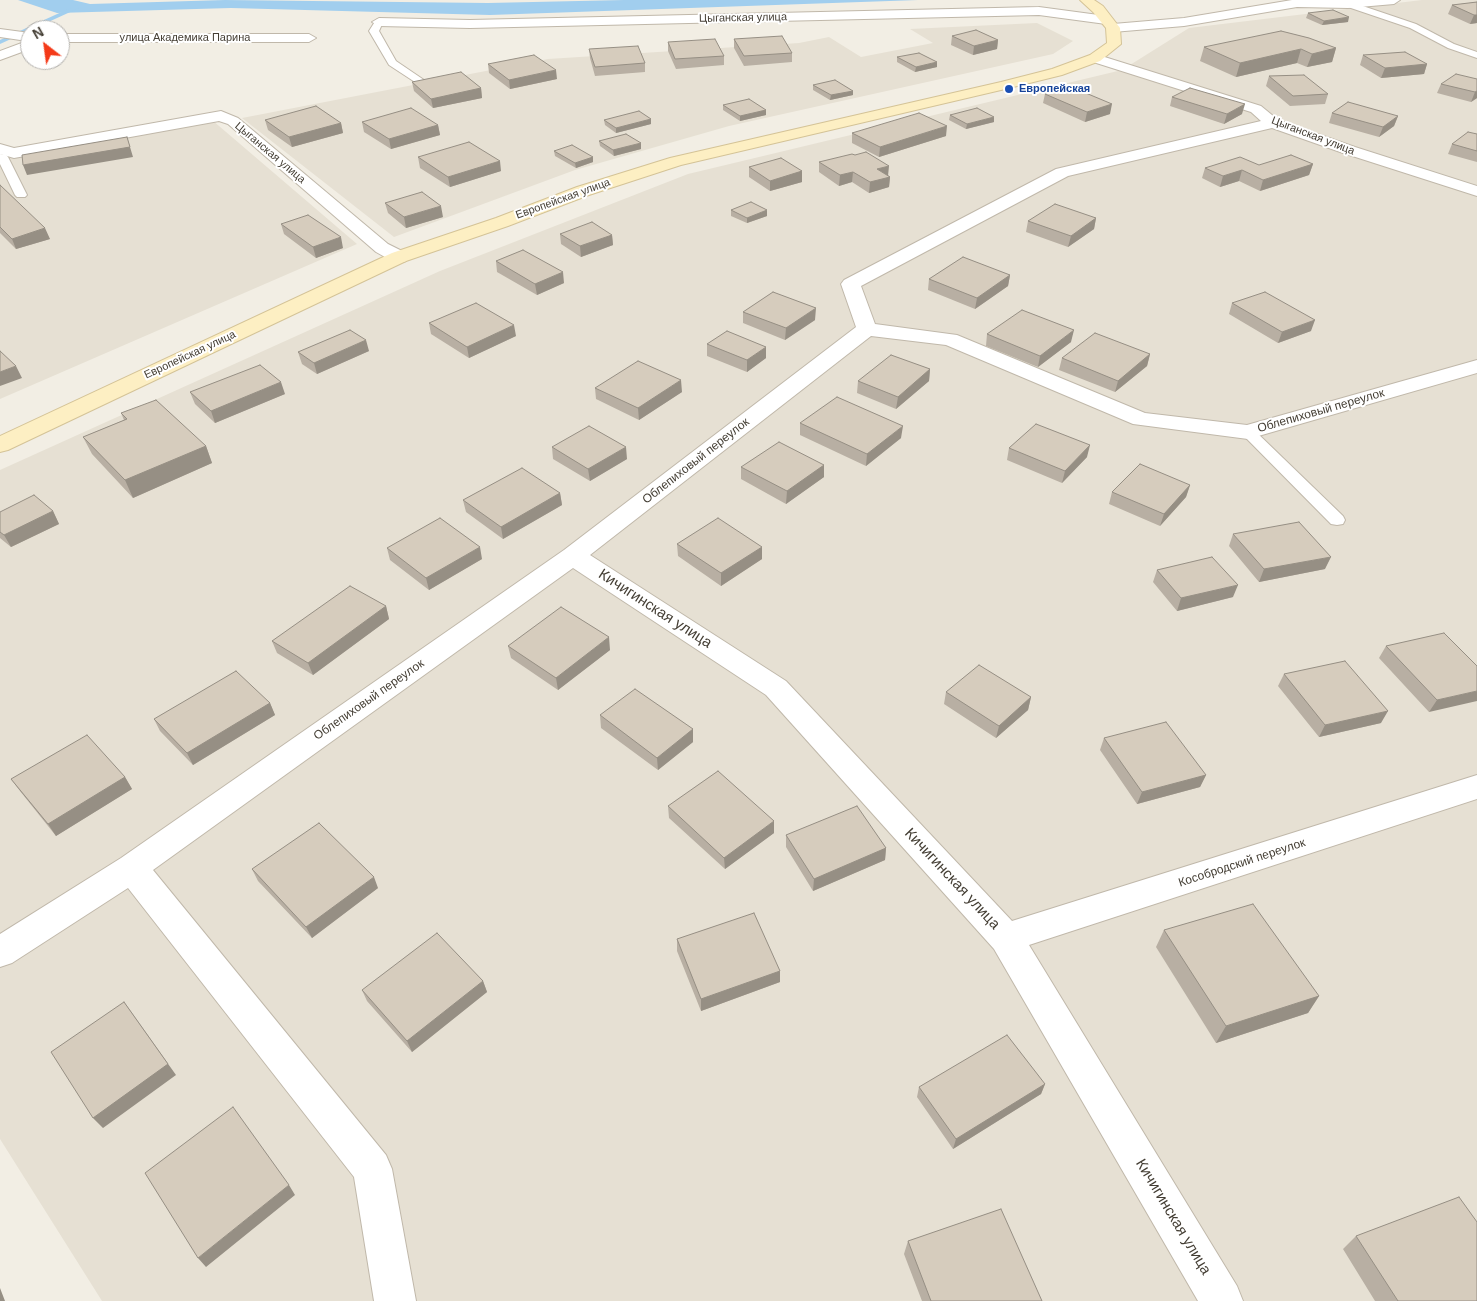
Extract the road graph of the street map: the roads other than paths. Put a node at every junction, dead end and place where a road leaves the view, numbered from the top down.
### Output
1 (1394, 0) edge
2 (1348, 4) junction
3 (1101, 14) edge
4 (379, 22) joint
5 (0, 34) edge
6 (20, 36) edge
7 (70, 38) edge
8 (309, 38) dead end
9 (20, 48) edge
10 (1477, 55) edge
11 (0, 56) edge
12 (1095, 58) junction
13 (421, 82) edge
14 (1273, 123) junction
15 (4, 154) edge
16 (12, 176) junction
17 (0, 179) edge
18 (1477, 191) edge
19 (21, 195) dead end
20 (399, 257) junction
21 (867, 329) junction
22 (1477, 366) edge
23 (1248, 432) junction
24 (0, 445) edge
25 (1337, 520) dead end
26 (574, 556) junction
27 (1477, 787) edge
28 (132, 868) junction
29 (1006, 938) junction
30 (0, 952) edge
31 (395, 1301) edge
32 (1222, 1301) edge

1 - 2 street, Цыганская улица
2 - 3 street, Цыганская улица
2 - 10 lane
3 - 4 street, Цыганская улица
3 - 12 street, Европейская улица
4 - 13 lane
5 - 6 street
7 - 8 street, улица Академика Парина
9 - 11 street
12 - 14 street, Цыганская улица
12 - 20 street, Европейская улица
14 - 18 street, Цыганская улица
14 - 21 street
15 - 16 lane
15 - 20 street, Цыганская улица
16 - 17 lane
16 - 19 lane
20 - 24 street, Европейская улица
21 - 23 street, Облепиховый переулок
21 - 26 street, Облепиховый переулок
22 - 23 street, Облепиховый переулок
23 - 25 lane
26 - 28 street, Облепиховый переулок
26 - 29 street, Кичигинская улица
27 - 29 street, Кособродский переулок
28 - 30 street, Облепиховый переулок
28 - 31 street
29 - 32 street, Кичигинская улица

